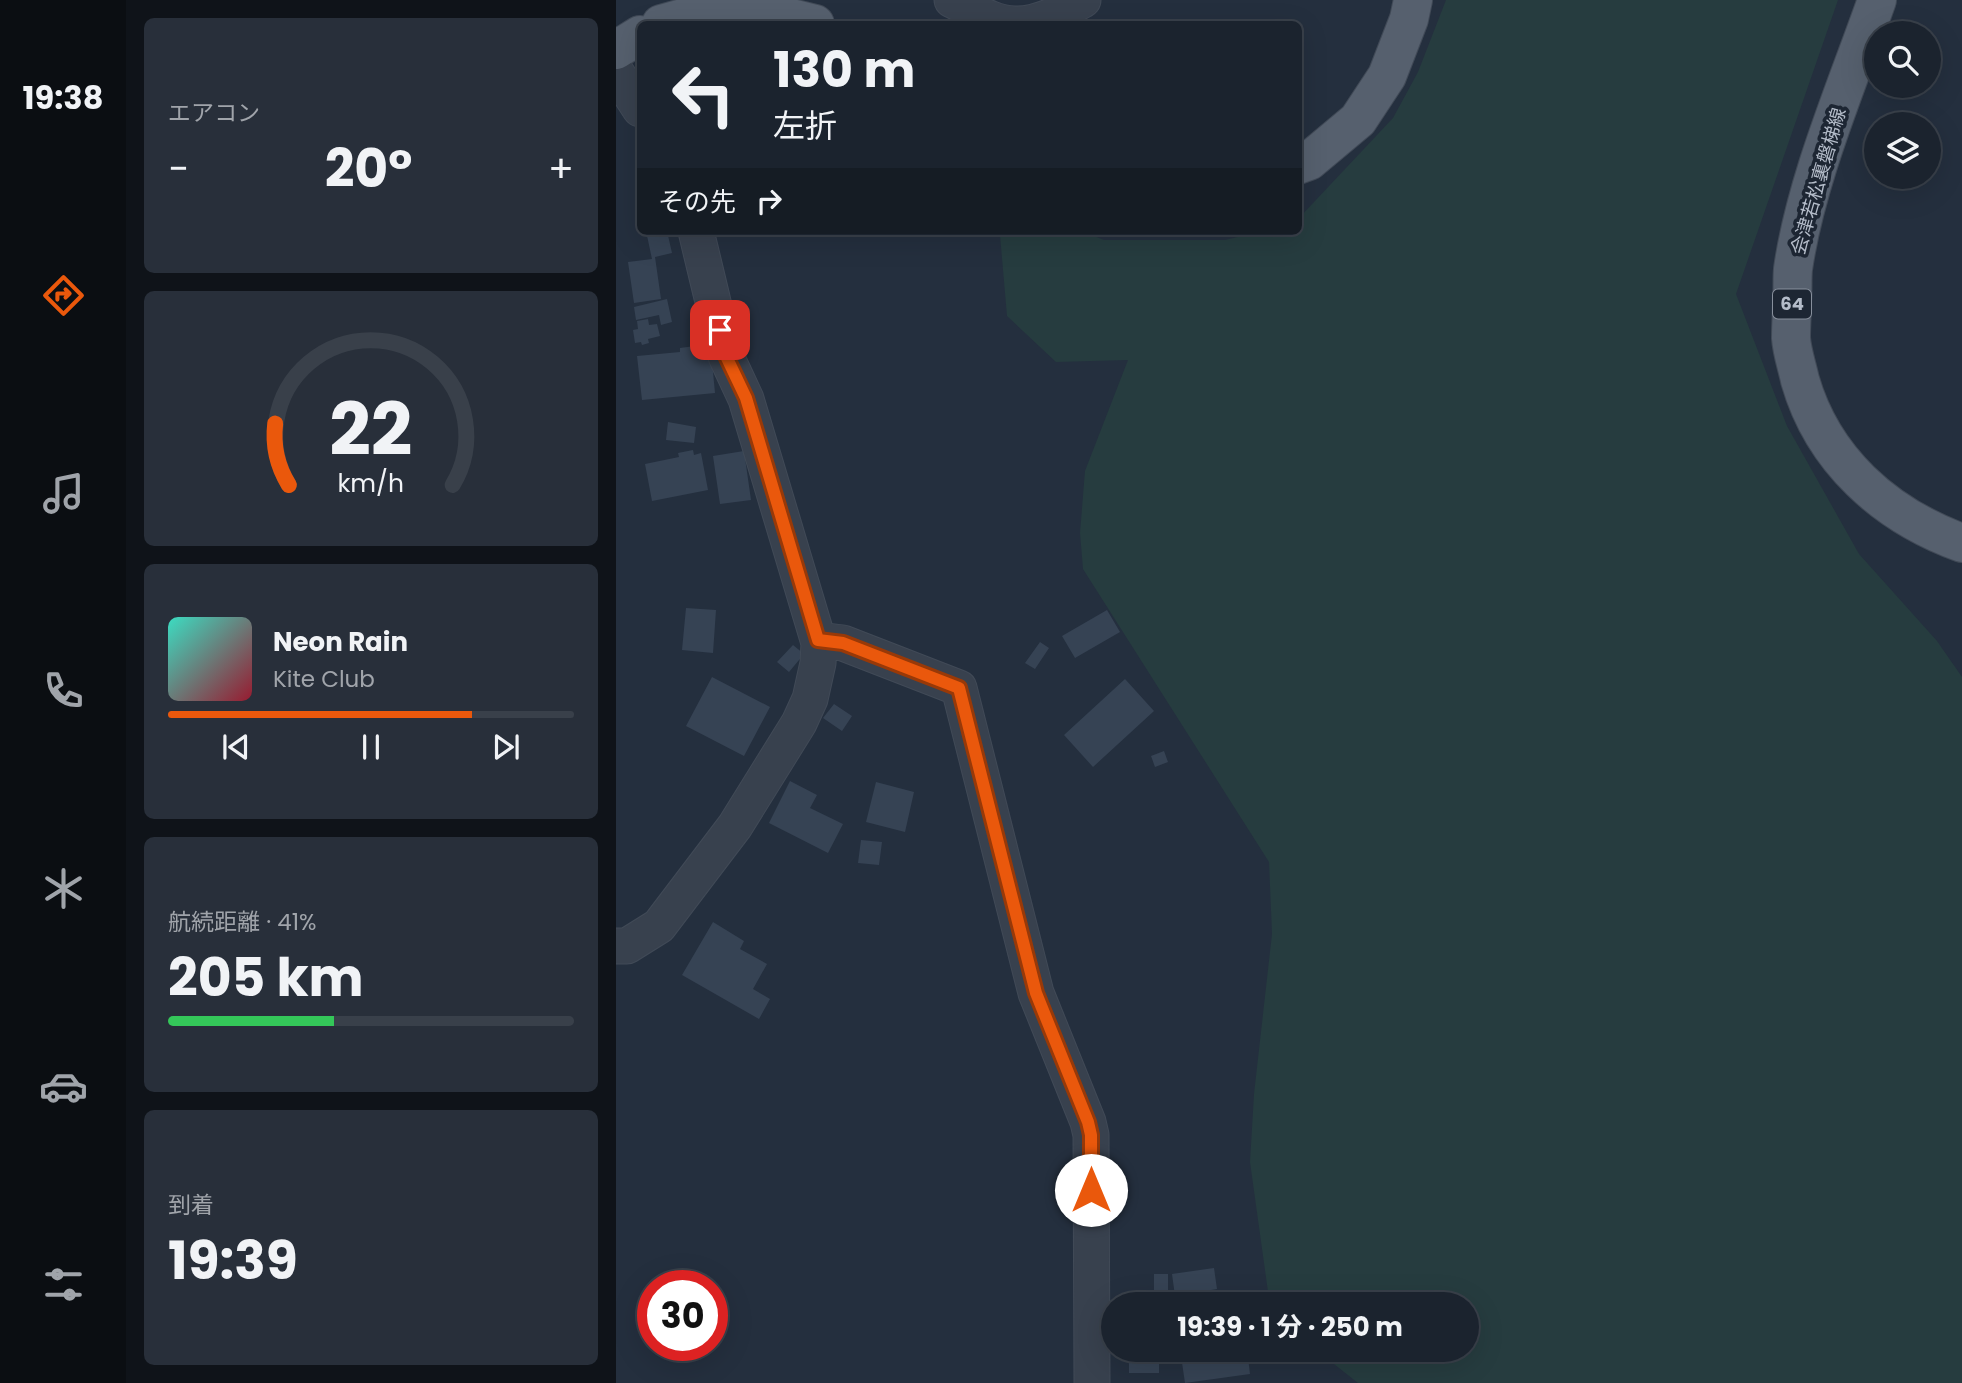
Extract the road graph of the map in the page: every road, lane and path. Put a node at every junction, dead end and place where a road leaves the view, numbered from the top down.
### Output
1 (952, 0) edge
2 (1083, 0) edge
3 (1413, 0) edge
4 (1877, 0) edge
5 (672, 21) edge
6 (804, 21) edge
7 (1001, 21) edge
8 (1034, 21) edge
9 (637, 38) edge
10 (616, 50) edge
11 (616, 72) edge
12 (637, 104) edge
13 (1302, 163) edge
14 (697, 235) edge
15 (1962, 543) edge
16 (818, 640) junction
17 (616, 946) edge
18 (1092, 1383) edge

1 - 7 street
2 - 8 street
3 - 13 main road
4 - 15 main road, 会津若松裏磐梯線 / 64
5 - 6 main road
9 - 10 main road
11 - 12 street
14 - 16 street
16 - 17 street
16 - 18 street

